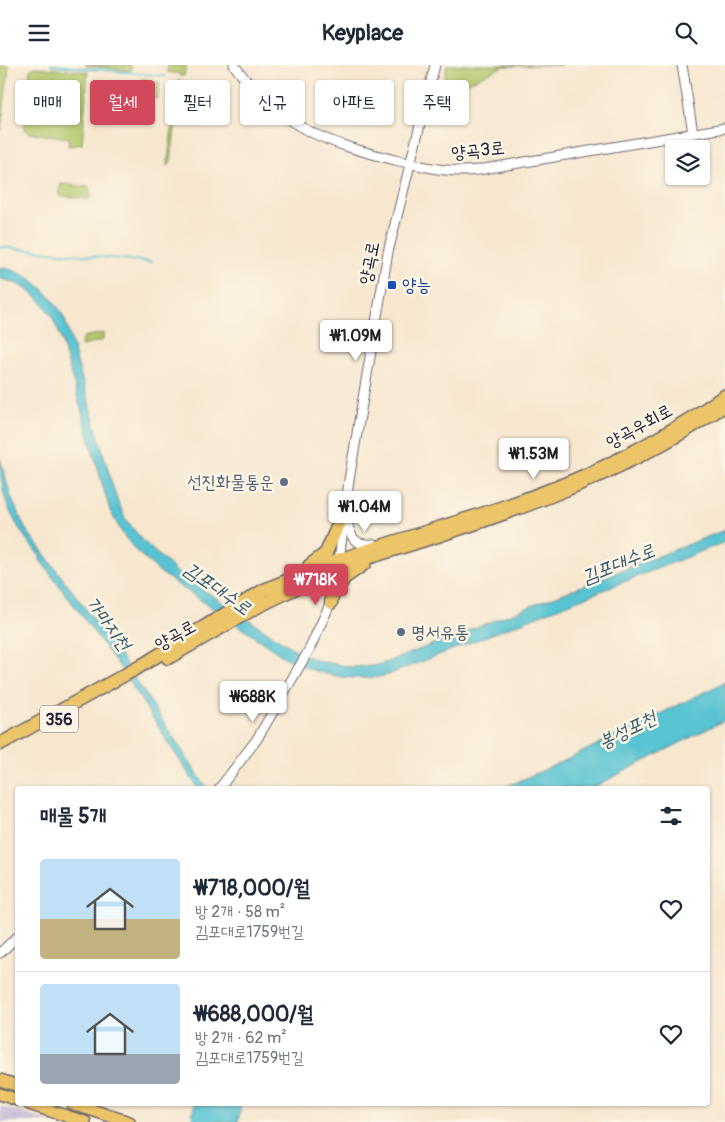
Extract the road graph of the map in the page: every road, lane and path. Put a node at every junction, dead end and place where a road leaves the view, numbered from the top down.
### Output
1 (234, 65) edge
2 (435, 65) edge
3 (682, 65) edge
4 (725, 128) edge
5 (693, 133) junction
6 (410, 163) junction
7 (725, 395) edge
8 (725, 406) edge
9 (345, 508) junction
10 (396, 540) junction
11 (381, 555) junction
12 (340, 563) junction
13 (291, 589) junction
14 (264, 590) junction
15 (333, 598) junction
16 (252, 604) junction
17 (117, 684) junction
18 (0, 744) edge
19 (0, 751) edge
20 (221, 786) edge
21 (15, 939) edge
22 (0, 953) edge
23 (0, 1080) edge
24 (15, 1085) edge
25 (35, 1106) edge
26 (79, 1106) edge
27 (85, 1122) edge
28 (129, 1122) edge

1 - 6 street, 양곡3로
2 - 6 street, 양곡로
3 - 5 street
4 - 5 street, 양곡3로
5 - 6 street, 양곡3로
6 - 9 street, 양곡로
7 - 10 main road, 양곡우회로
8 - 11 main road, 양곡우회로
9 - 10 street
9 - 12 street, 양곡로
9 - 14 highway
10 - 12 main road, 양곡우회로
11 - 12 main road, 양곡우회로
11 - 15 main road
12 - 13 highway, 356
12 - 14 highway, 356
12 - 15 street, 양곡로
13 - 15 highway
13 - 16 highway, 356
14 - 16 highway, 356
15 - 20 street, 양곡로
16 - 17 highway, 양곡로 / 356
17 - 18 highway, 356
17 - 19 highway, 356
21 - 22 street
23 - 24 main road
25 - 27 main road
26 - 28 main road

